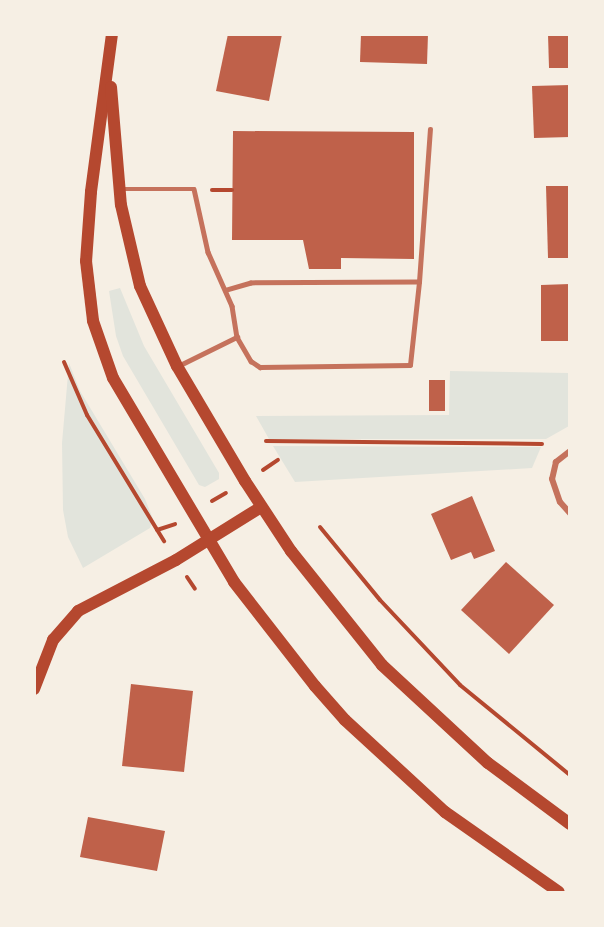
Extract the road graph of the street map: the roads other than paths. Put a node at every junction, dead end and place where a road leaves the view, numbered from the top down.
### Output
1 (112, 34) edge
2 (109, 68) junction
3 (430, 129) dead end
4 (120, 189) junction
5 (419, 282) junction
6 (226, 290) junction
7 (237, 337) junction
8 (177, 366) junction
9 (570, 451) edge
10 (261, 507) junction
11 (570, 513) edge
12 (208, 541) junction
13 (34, 689) edge
14 (570, 824) edge
15 (559, 892) edge

1 - 2 main road
2 - 4 main road
2 - 12 main road
3 - 5 lane
4 - 6 lane
4 - 8 main road
5 - 6 lane
5 - 7 lane
6 - 7 lane
7 - 8 lane
8 - 10 main road
9 - 11 street
10 - 12 main road
10 - 14 main road
12 - 13 main road
12 - 15 main road

